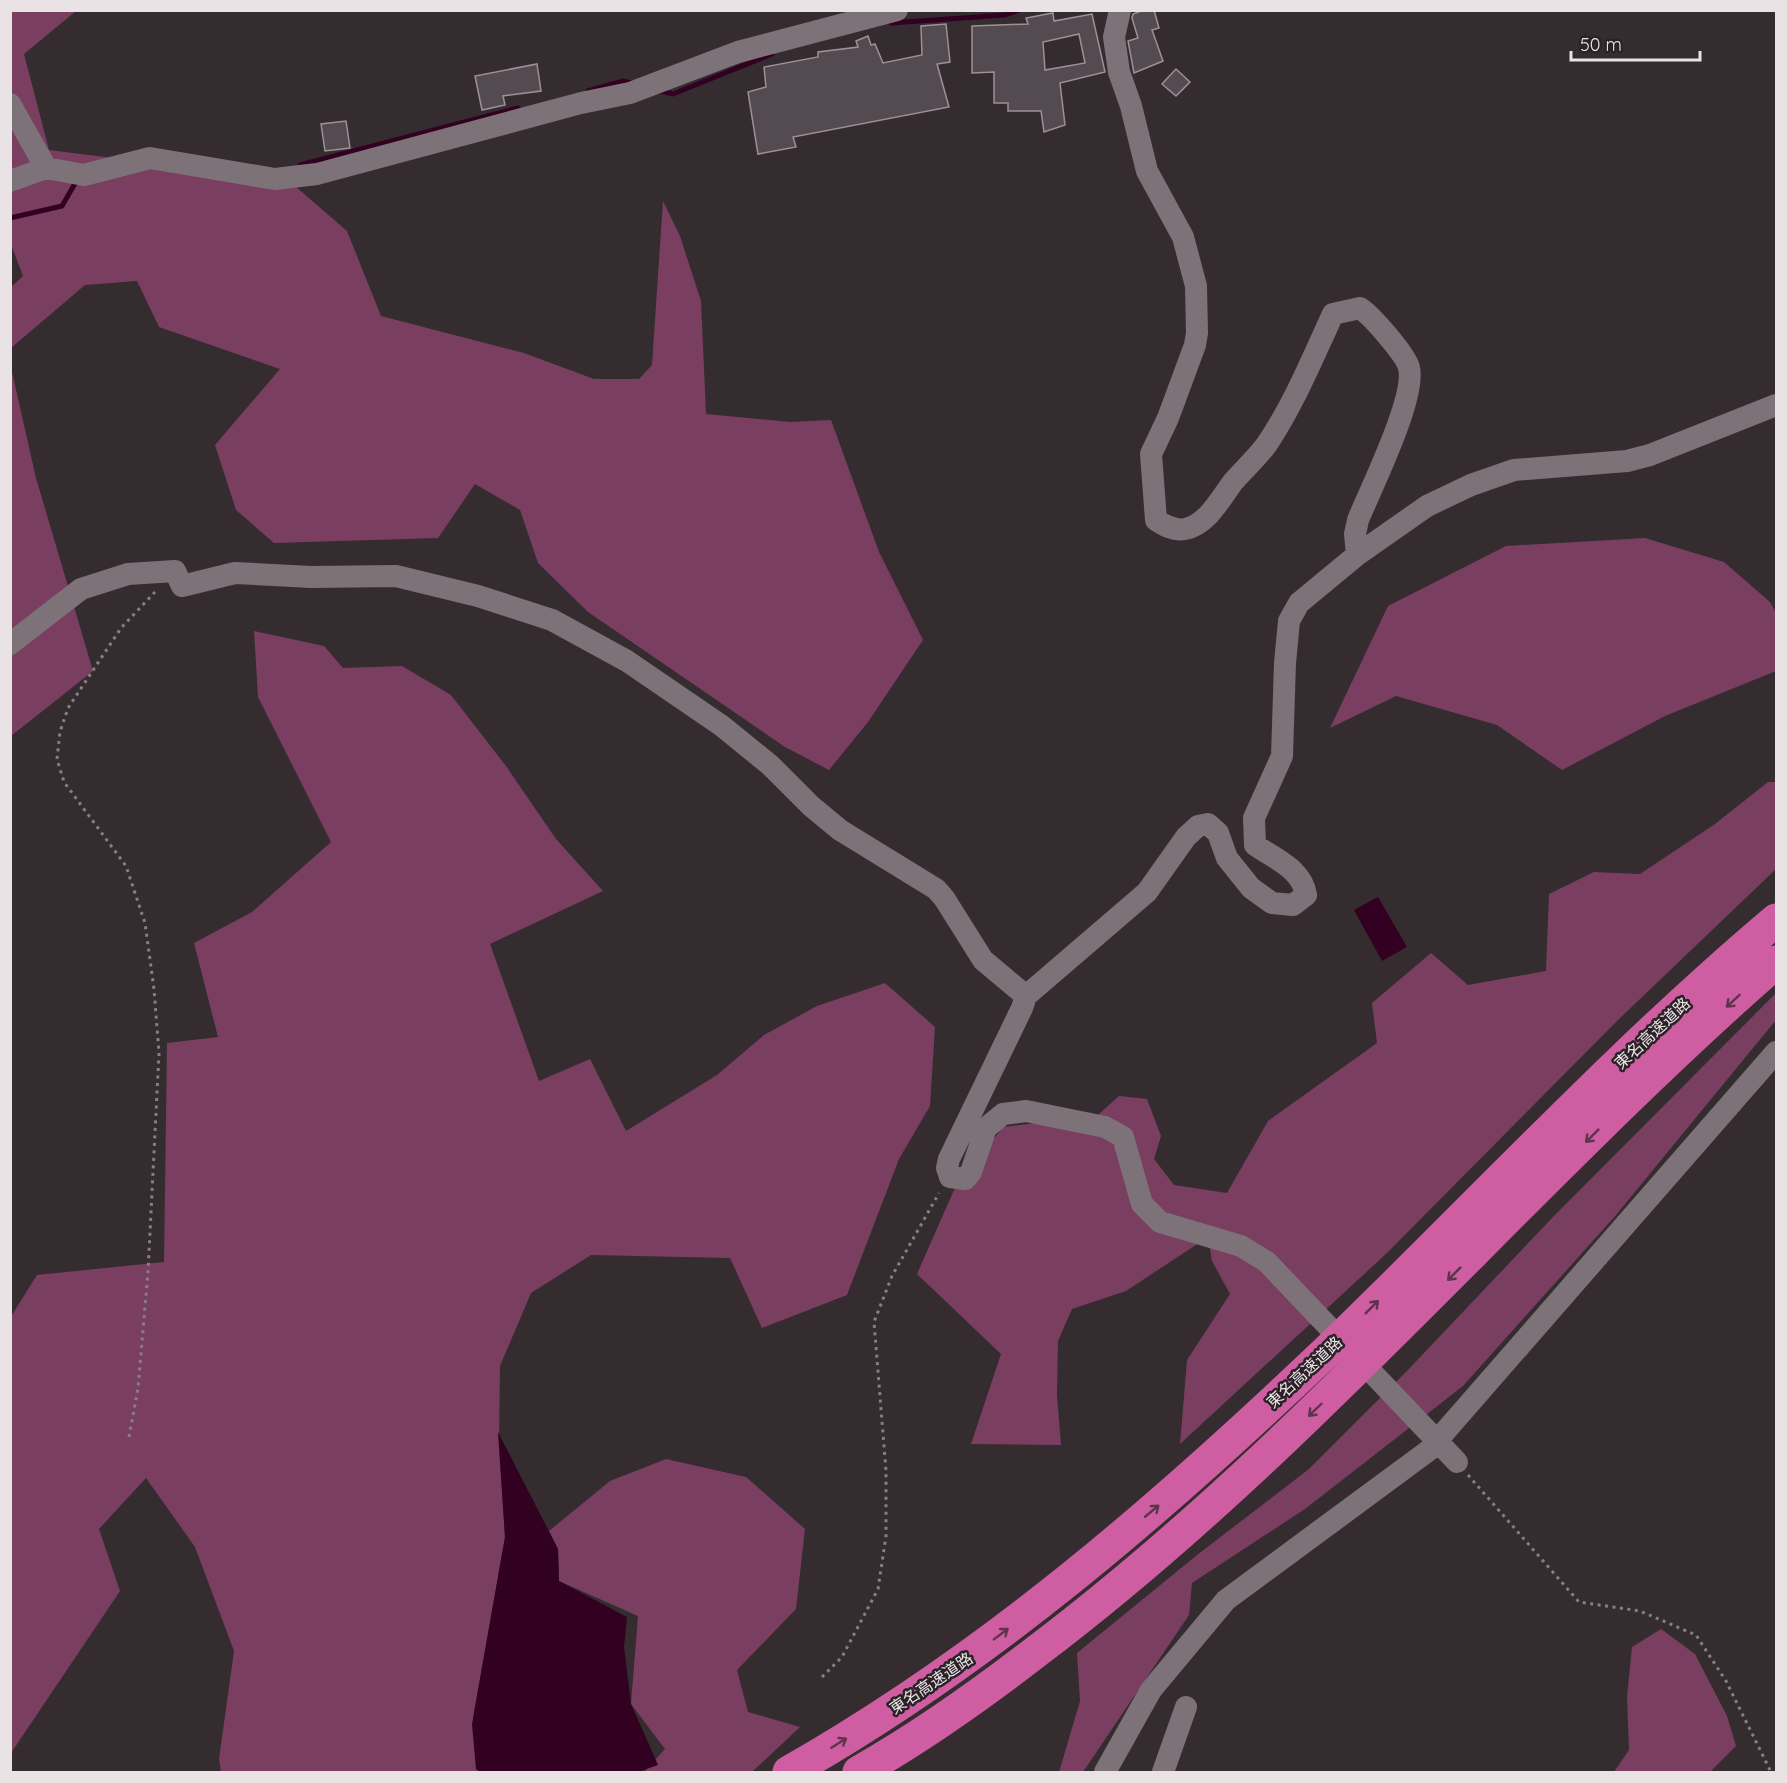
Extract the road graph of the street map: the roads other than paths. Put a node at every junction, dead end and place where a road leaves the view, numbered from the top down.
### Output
1 (897, 10) edge
2 (1120, 10) edge
3 (10, 104) edge
4 (66, 172) junction
5 (10, 181) edge
6 (1776, 405) edge
7 (1357, 555) junction
8 (10, 644) edge
9 (1776, 920) edge
10 (1776, 962) edge
11 (1026, 996) junction
12 (1776, 1052) edge
13 (1457, 1462) road end
14 (1186, 1707) dead end
15 (789, 1773) edge
16 (859, 1773) edge
17 (1105, 1773) edge
18 (1163, 1773) edge

1 - 4 street
2 - 7 street
3 - 4 street
4 - 5 street
6 - 7 street
7 - 11 street
8 - 11 street
15 -> 9 highway, 東名高速道路
10 -> 16 highway, 東名高速道路
11 - 13 street
12 - 17 street
14 - 18 street

